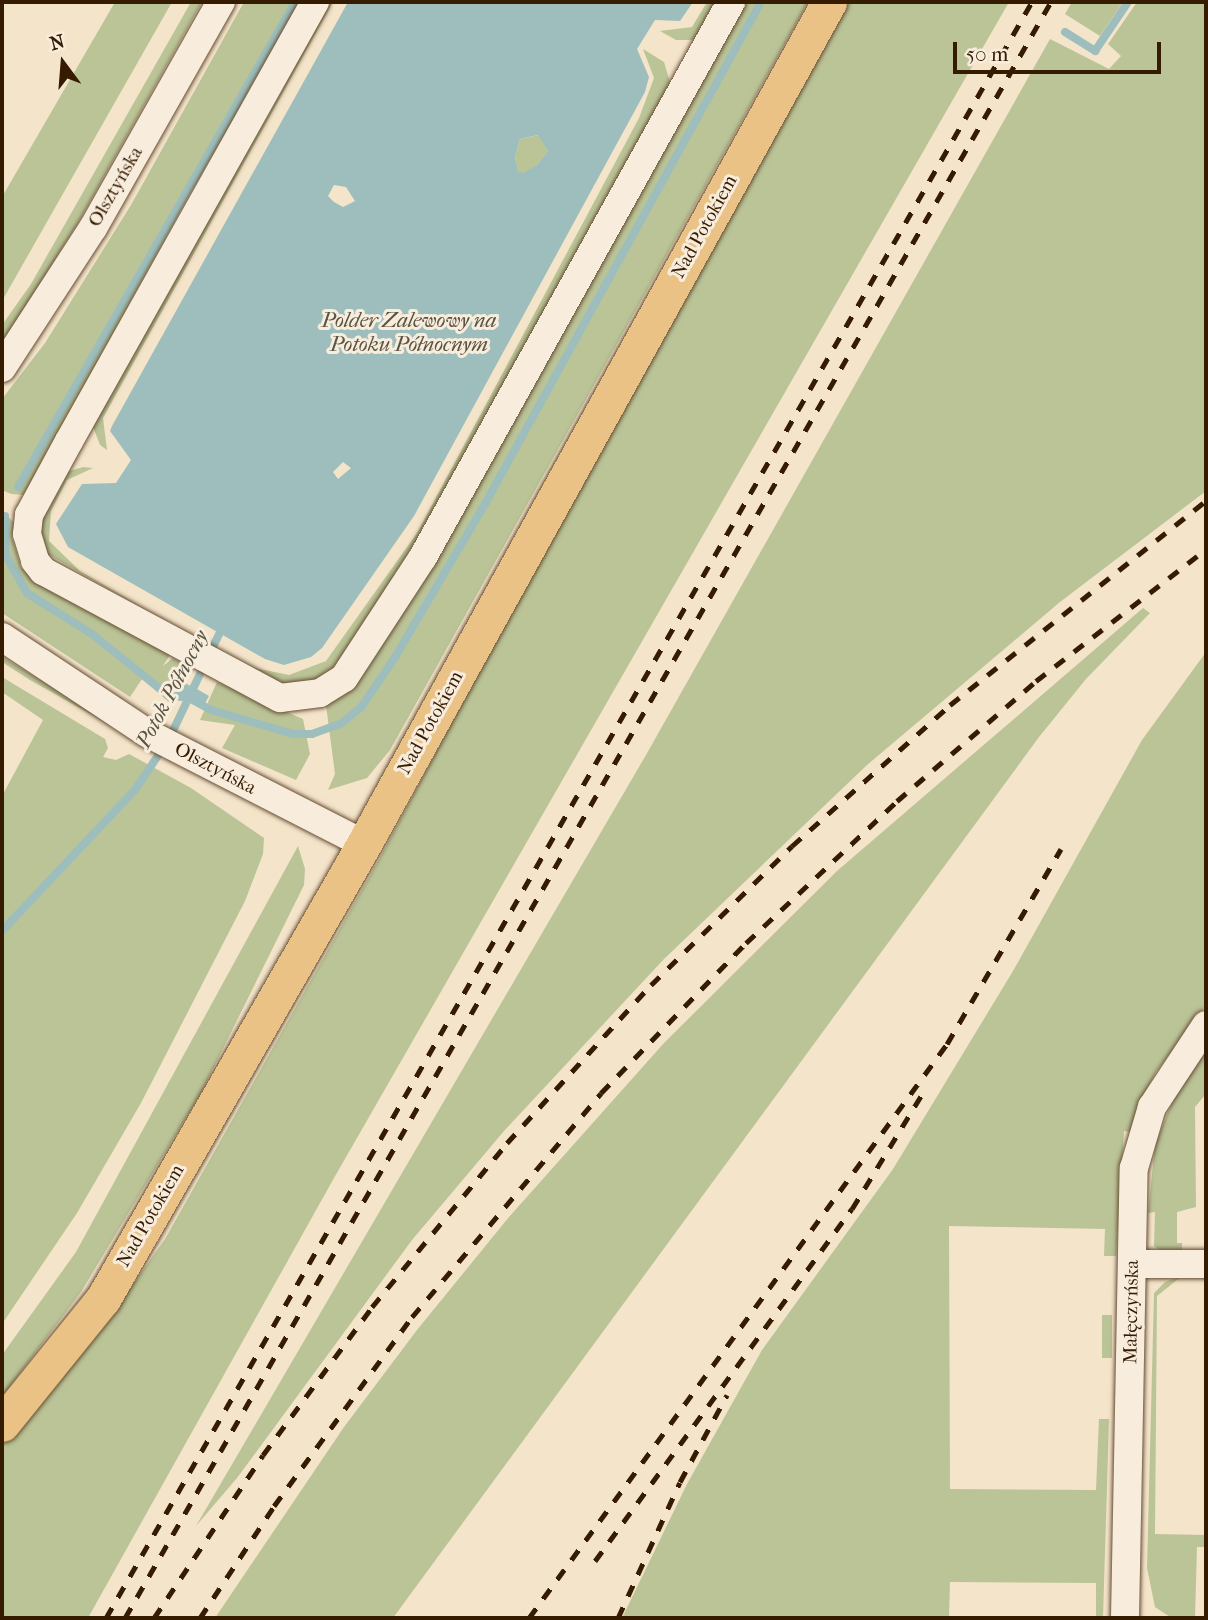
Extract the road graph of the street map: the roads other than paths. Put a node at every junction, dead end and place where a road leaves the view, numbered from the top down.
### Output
1 (222, 2) edge
2 (315, 2) edge
3 (731, 2) edge
4 (830, 2) edge
5 (2, 368) edge
6 (2, 637) edge
7 (364, 844) junction
8 (1206, 1025) edge
9 (1133, 1264) junction
10 (1206, 1264) edge
11 (2, 1424) edge
12 (1125, 1618) edge

1 - 5 street, Olsztyńska
2 - 3 street
4 - 7 main road, Nad Potokiem
6 - 7 street, Olsztyńska
7 - 11 main road, Nad Potokiem
8 - 9 street, Małęczyńska
9 - 10 street
9 - 12 street, Małęczyńska

